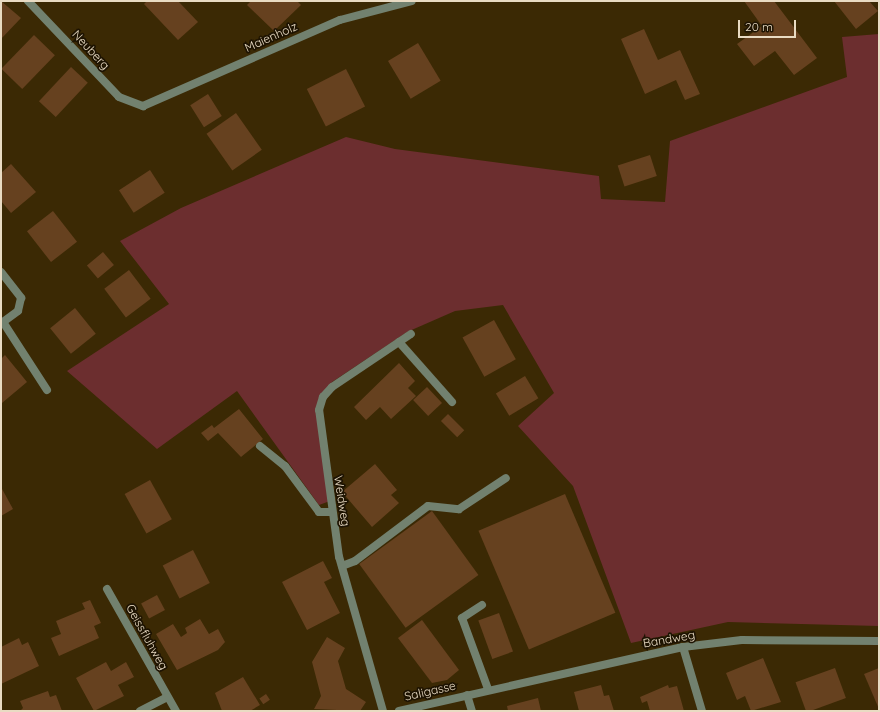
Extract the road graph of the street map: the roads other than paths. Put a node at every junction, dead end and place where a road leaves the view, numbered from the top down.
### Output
1 (28, 1) edge
2 (412, 1) edge
3 (143, 106) joint
4 (1, 272) edge
5 (411, 334) dead end
6 (399, 342) junction
7 (48, 390) dead end
8 (452, 402) dead end
9 (260, 446) dead end
10 (506, 478) dead end
11 (332, 512) junction
12 (342, 566) junction
13 (107, 589) dead end
14 (482, 605) dead end
15 (879, 641) edge
16 (683, 647) junction
17 (488, 689) junction
18 (467, 695) junction
19 (167, 697) junction
20 (140, 711) edge
21 (176, 711) edge
22 (383, 711) edge
23 (399, 711) edge
24 (472, 711) edge
25 (702, 711) edge

1 - 3 street, Neuberg
2 - 3 street, Maienholz
4 - 7 street
5 - 6 street, Weidweg
6 - 8 street
6 - 11 street, Weidweg
9 - 11 street
10 - 12 street
11 - 12 street, Weidweg
12 - 22 street, Weidweg
13 - 19 street, Geissfluhweg
14 - 17 street
15 - 16 street, Bandweg
16 - 17 street, Bandweg
16 - 25 street
17 - 18 street, Bandweg
18 - 23 street, Saligasse
18 - 24 street
19 - 20 street
19 - 21 street, Geissfluhweg

